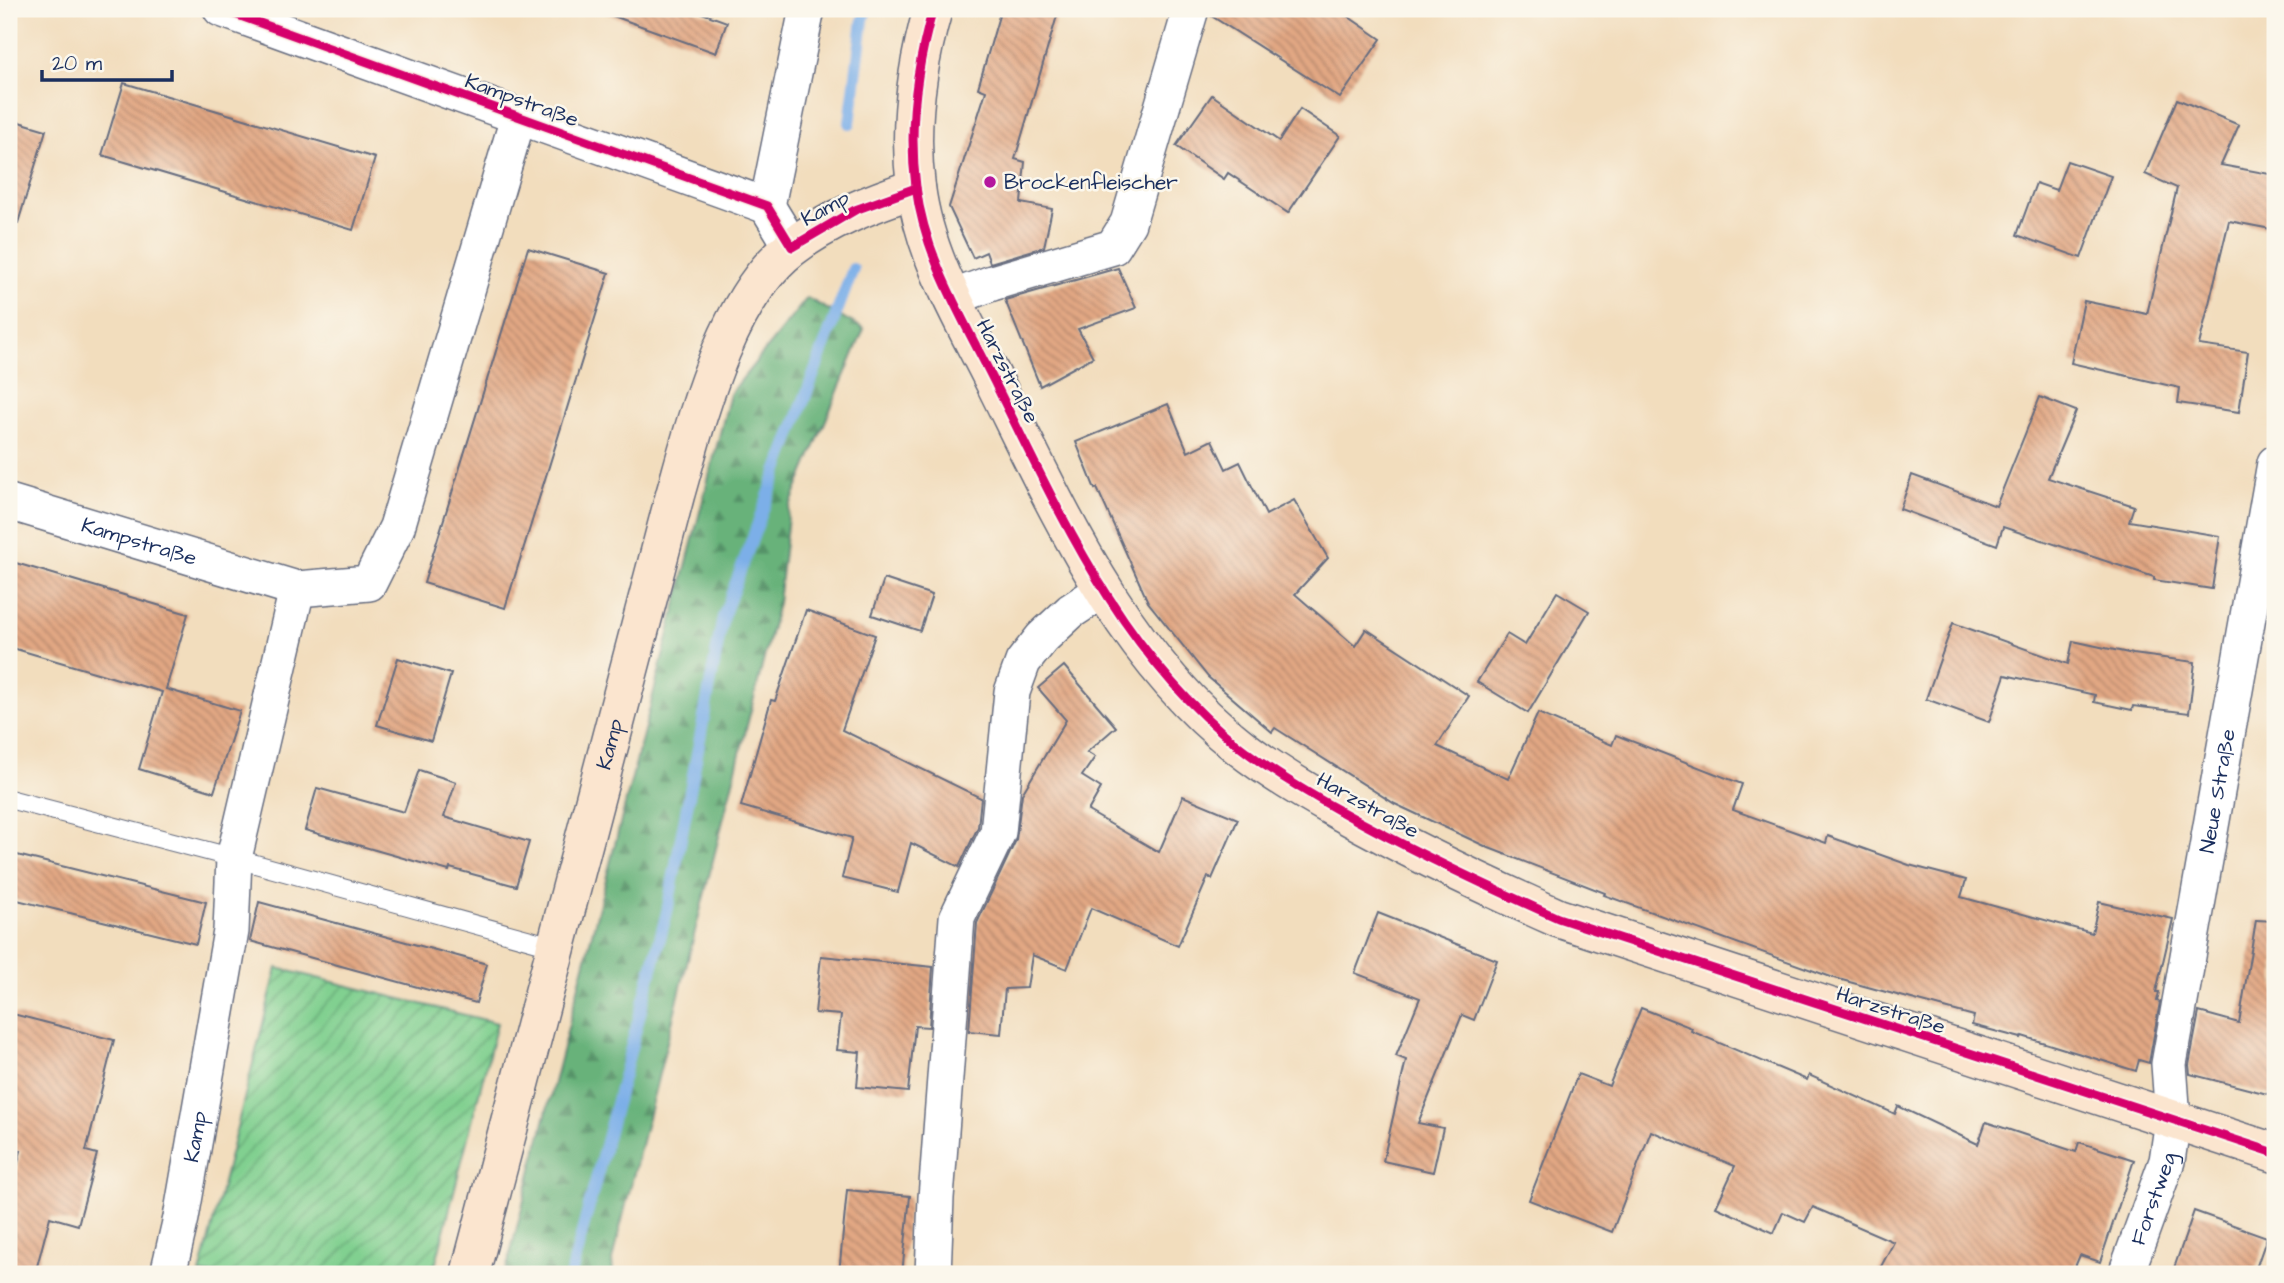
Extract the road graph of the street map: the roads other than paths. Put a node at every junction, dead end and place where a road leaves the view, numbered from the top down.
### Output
1 (220, 9) edge
2 (807, 9) edge
3 (933, 9) edge
4 (1191, 9) edge
5 (518, 118) junction
6 (916, 188) junction
7 (767, 206) junction
8 (792, 247) junction
9 (952, 298) junction
10 (2275, 463) edge
11 (9, 502) edge
12 (297, 589) junction
13 (1103, 590) junction
14 (9, 799) edge
15 (234, 858) junction
16 (556, 947) junction
17 (2173, 1120) junction
18 (2275, 1153) edge
19 (168, 1274) edge
20 (470, 1274) edge
21 (933, 1274) edge
22 (2126, 1274) edge

1 - 5 street, Kampstraße
2 - 7 street
3 - 6 main road, Harzstraße
4 - 9 street
5 - 7 street, Kampstraße
5 - 12 street, Kampstraße
6 - 8 main road, Kamp
6 - 9 main road, Harzstraße
7 - 8 street
8 - 16 main road, Kamp
9 - 13 main road, Harzstraße
10 - 17 street, Neue Straße
11 - 12 street, Kampstraße
12 - 15 street, Kamp
13 - 17 main road, Harzstraße
13 - 21 street
14 - 15 lane
15 - 16 lane
15 - 19 street, Kamp
16 - 20 main road, Kamp
17 - 18 main road, Harzstraße
17 - 22 street, Forstweg

